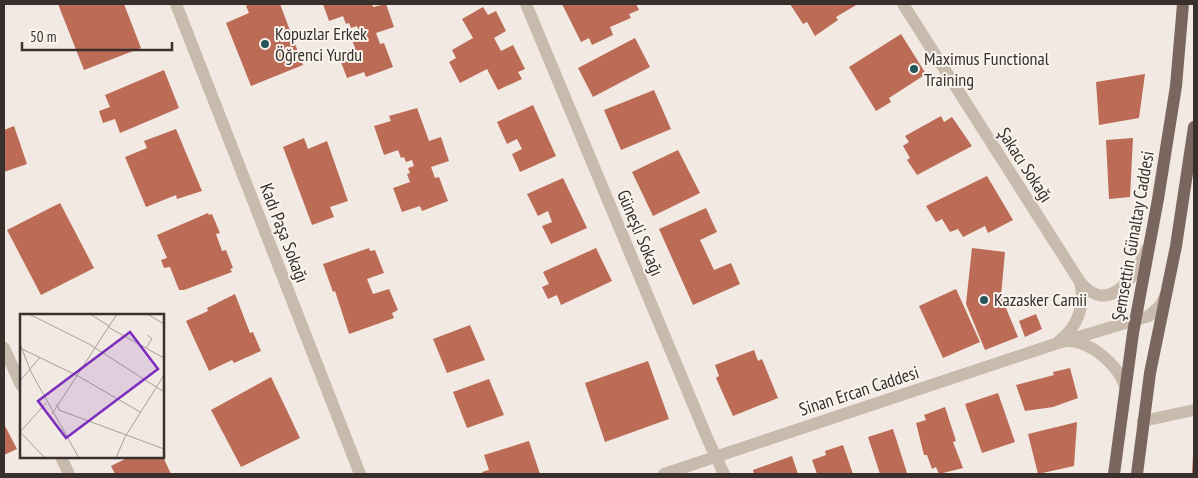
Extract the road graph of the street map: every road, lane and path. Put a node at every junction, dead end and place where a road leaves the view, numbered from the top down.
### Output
1 (176, 4) edge
2 (526, 4) edge
3 (903, 4) edge
4 (1183, 4) edge
5 (1194, 127) edge
6 (1150, 242) junction
7 (1080, 282) junction
8 (1168, 289) junction
9 (1135, 320) junction
10 (1060, 343) junction
11 (4, 348) edge
12 (20, 383) edge
13 (1125, 386) junction
14 (1194, 410) edge
15 (1143, 421) junction
16 (715, 456) junction
17 (62, 458) edge
18 (70, 474) edge
19 (360, 474) edge
20 (664, 474) edge
21 (724, 474) edge
22 (1114, 474) edge
23 (1137, 474) edge

1 - 19 street, Kadı Paşa Sokağı
2 - 16 street, Güneşli Sokağı
3 - 7 street, Şakacı Sokağı
4 - 6 main road, Şemsettin Günaltay Caddesi
5 - 8 main road
6 - 7 street
6 - 9 main road, Şemsettin Günaltay Caddesi
7 - 10 street
8 - 9 street, Sinan Ercan Caddesi
8 - 15 main road
9 - 10 street, Sinan Ercan Caddesi
9 - 13 main road, Şemsettin Günaltay Caddesi
10 - 13 street
10 - 16 street, Sinan Ercan Caddesi
11 - 12 street
13 - 22 main road, Şemsettin Günaltay Caddesi
14 - 15 street
15 - 23 main road
16 - 20 street, Sinan Ercan Caddesi
16 - 21 street, Güneşli Sokağı
17 - 18 street

